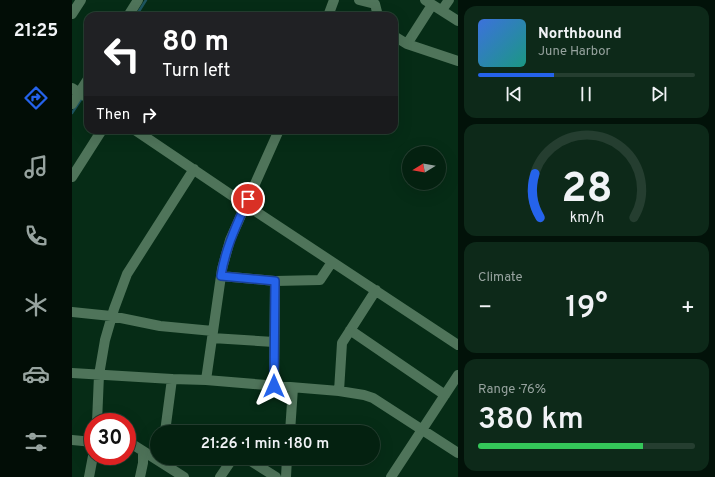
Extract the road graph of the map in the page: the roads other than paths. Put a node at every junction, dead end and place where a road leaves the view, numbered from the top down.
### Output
1 (81, 0) edge
2 (138, 0) edge
3 (334, 0) edge
4 (359, 0) edge
5 (449, 0) edge
6 (428, 2) edge
7 (442, 10) junction
8 (130, 12) edge
9 (330, 12) edge
10 (377, 12) edge
11 (72, 14) edge
12 (458, 21) edge
13 (398, 38) edge
14 (408, 44) junction
15 (458, 61) edge
16 (80, 93) edge
17 (72, 104) edge
18 (99, 134) edge
19 (141, 134) edge
20 (277, 134) edge
21 (194, 169) junction
22 (72, 177) edge
23 (246, 205) junction
24 (332, 262) junction
25 (221, 276) junction
26 (275, 281) junction
27 (376, 290) junction
28 (72, 312) edge
29 (111, 316) junction
30 (350, 330) junction
31 (213, 335) junction
32 (274, 342) junction
33 (458, 345) edge
34 (72, 373) edge
35 (99, 374) junction
36 (458, 375) edge
37 (172, 379) junction
38 (206, 380) junction
39 (274, 386) junction
40 (294, 388) junction
41 (339, 391) junction
42 (445, 395) junction
43 (97, 413) edge
44 (166, 425) edge
45 (291, 425) edge
46 (422, 430) junction
47 (72, 440) edge
48 (84, 441) edge
49 (136, 447) edge
50 (143, 451) junction
51 (458, 453) edge
52 (150, 454) edge
53 (91, 465) edge
54 (168, 465) edge
55 (228, 465) edge
56 (257, 465) edge
57 (287, 465) edge
58 (88, 477) edge
59 (140, 477) edge
60 (184, 477) edge
61 (220, 477) edge
62 (276, 477) edge
63 (286, 477) edge
64 (391, 477) edge

1 - 11 street
2 - 8 street
3 - 9 street
4 - 10 street
5 - 7 street
6 - 7 street
6 - 14 street
7 - 12 street
13 - 14 street
14 - 15 street
16 - 17 street
18 - 22 street
19 - 21 street
20 - 23 street
21 - 23 street
21 - 29 street
23 - 24 street
23 - 25 street
24 - 26 street
24 - 27 street
25 - 26 street
25 - 31 street
26 - 32 street
27 - 30 street
27 - 33 street
28 - 29 street
29 - 31 street
29 - 35 street
30 - 41 street
30 - 42 street
31 - 32 street
31 - 38 street
32 - 39 street
34 - 35 street
35 - 37 street
35 - 43 street
36 - 42 street
37 - 38 street
37 - 44 street
38 - 39 street
39 - 40 street
40 - 41 street
40 - 45 street
41 - 46 street
42 - 46 street
46 - 51 street
46 - 64 street
47 - 48 street
49 - 50 street
50 - 52 street
50 - 59 street
53 - 58 street
54 - 60 street
55 - 61 street
56 - 62 street
57 - 63 street

